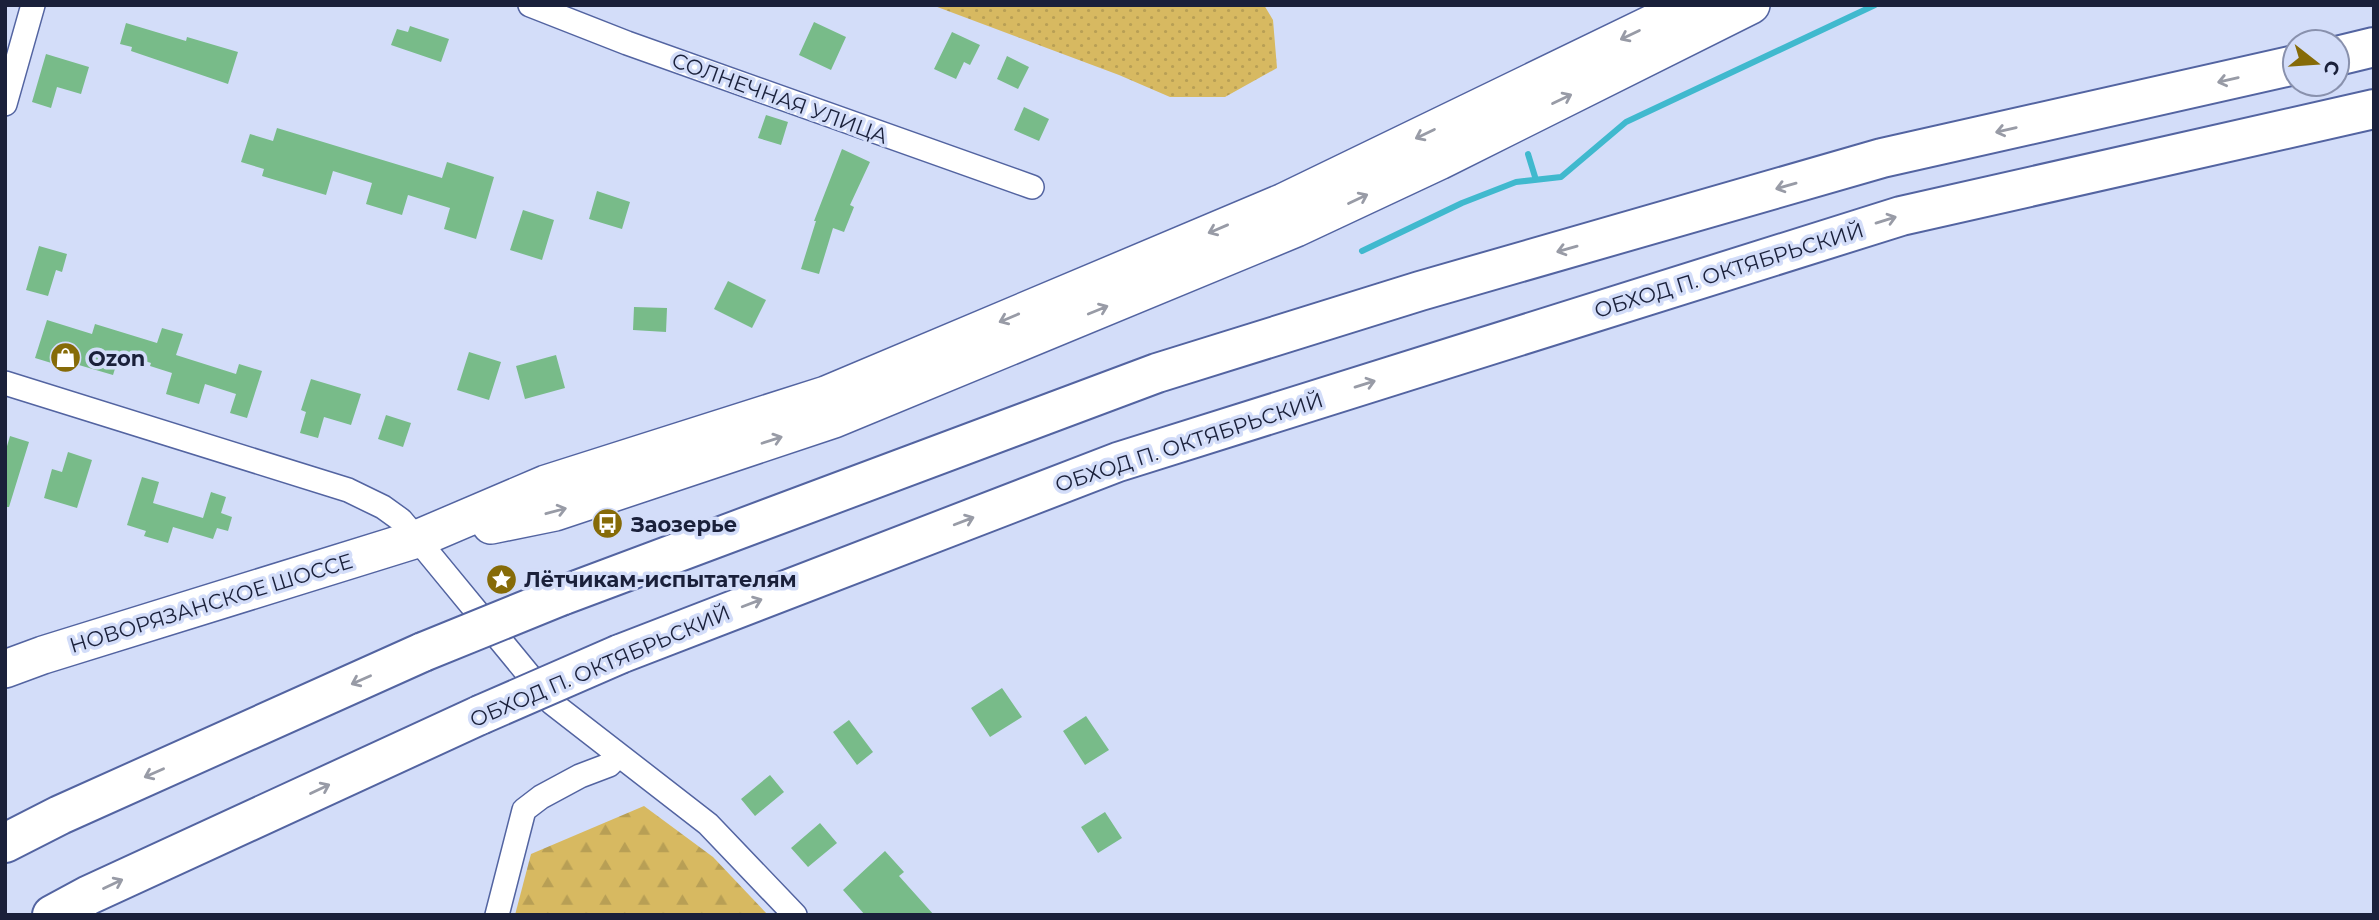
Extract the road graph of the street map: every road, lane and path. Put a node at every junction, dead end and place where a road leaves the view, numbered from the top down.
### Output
1 (33, 5) edge
2 (530, 5) edge
3 (1691, 5) edge
4 (1751, 5) edge
5 (2374, 47) edge
6 (2351, 53) edge
7 (2281, 68) edge
8 (5, 104) edge
9 (2374, 110) edge
10 (1032, 187) dead end
11 (5, 383) edge
12 (418, 539) junction
13 (5, 669) edge
14 (618, 755) junction
15 (5, 843) edge
16 (52, 915) edge
17 (497, 915) edge
18 (795, 915) edge

1 - 8 street
2 - 10 street, СОЛНЕЧНАЯ УЛИЦА
3 -> 12 main road
12 -> 4 main road
5 - 6 highway
7 -> 15 highway, bridge
16 -> 9 highway, ОБХОД П. ОКТЯБРЬСКИЙ, bridge
11 - 12 street
12 - 13 main road, НОВОРЯЗАНСКОЕ ШОССЕ
12 - 14 street
14 - 17 street
14 - 18 street

